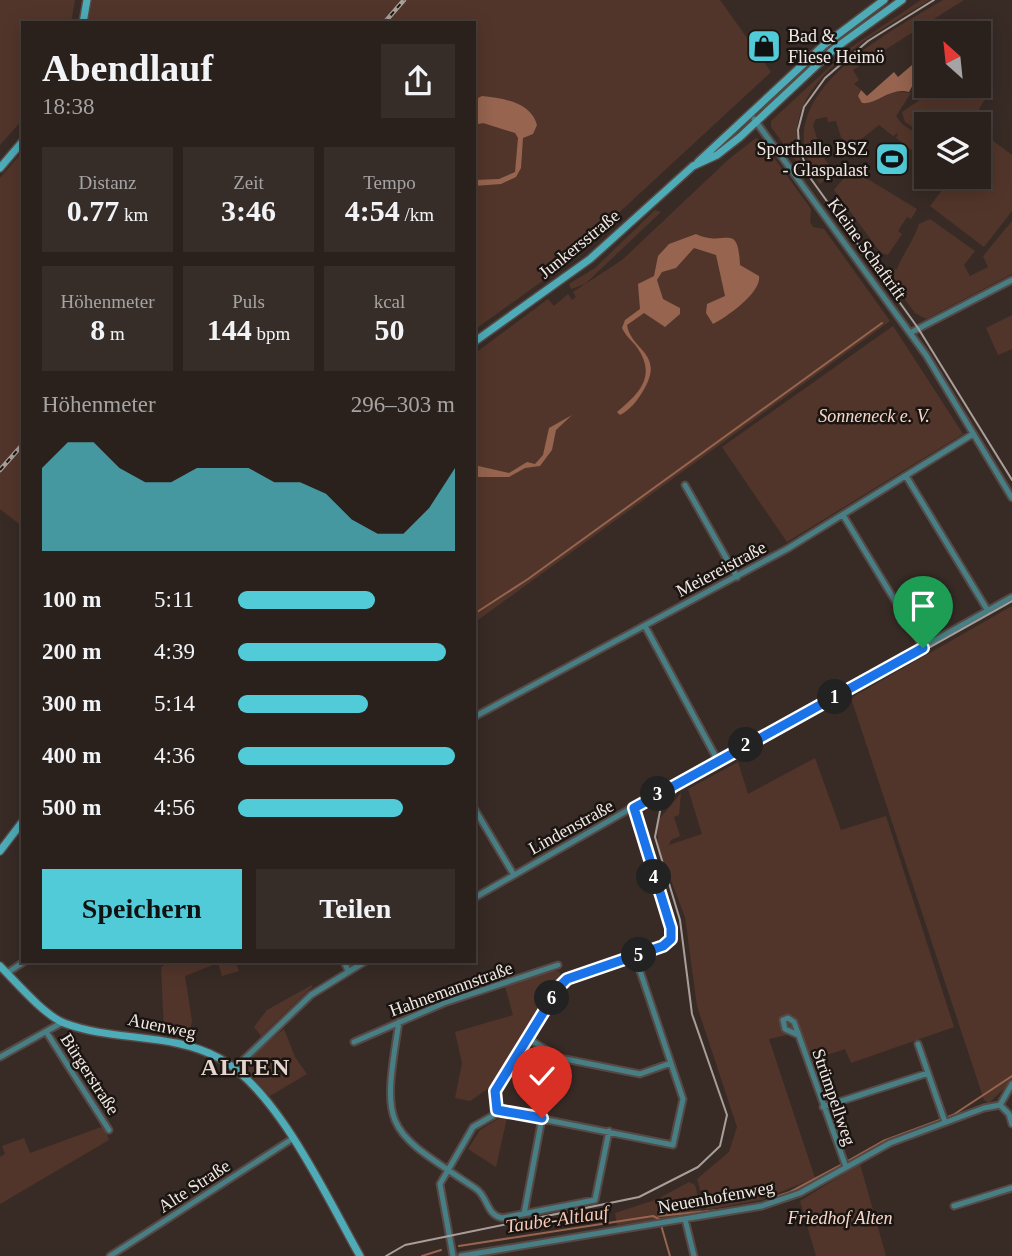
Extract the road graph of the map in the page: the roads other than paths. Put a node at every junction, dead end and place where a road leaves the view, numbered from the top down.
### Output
1 (86, 0) edge
2 (884, 0) edge
3 (902, 0) edge
4 (83, 21) edge
5 (750, 114) junction
6 (757, 121) junction
7 (21, 143) edge
8 (698, 163) junction
9 (0, 168) edge
10 (1012, 280) edge
11 (910, 333) junction
12 (476, 341) edge
13 (973, 434) junction
14 (906, 477) junction
15 (685, 485) dead end
16 (1012, 498) edge
17 (843, 516) junction
18 (737, 576) junction
19 (1012, 597) edge
20 (988, 611) junction
21 (645, 626) junction
22 (923, 648) junction
23 (476, 716) edge
24 (717, 759) junction
25 (634, 808) junction
26 (476, 811) edge
27 (21, 824) edge
28 (0, 851) edge
29 (514, 875) junction
30 (476, 897) edge
31 (635, 956) junction
32 (22, 963) edge
33 (345, 963) edge
34 (362, 963) edge
35 (558, 965) dead end
36 (0, 967) edge
37 (348, 971) junction
38 (7, 973) junction
39 (63, 1022) junction
40 (399, 1022) junction
41 (47, 1033) junction
42 (798, 1035) dead end
43 (527, 1038) junction
44 (355, 1042) dead end
45 (918, 1044) dead end
46 (0, 1057) edge
47 (671, 1063) junction
48 (235, 1069) junction
49 (928, 1073) junction
50 (1012, 1084) edge
51 (1000, 1105) junction
52 (822, 1107) junction
53 (497, 1110) junction
54 (542, 1118) junction
55 (944, 1120) junction
56 (1012, 1124) edge
57 (109, 1130) dead end
58 (609, 1131) junction
59 (292, 1139) junction
60 (673, 1145) junction
61 (678, 1153) dead end
62 (846, 1167) junction
63 (446, 1170) junction
64 (1012, 1188) edge
65 (954, 1206) dead end
66 (524, 1214) junction
67 (685, 1219) junction
68 (110, 1256) edge
69 (360, 1256) edge
70 (453, 1256) edge
71 (461, 1256) edge
72 (694, 1256) edge

1 - 4 main road
2 - 5 main road, Junkersstraße
3 - 6 main road, Junkersstraße
5 - 6 street, Kleine Schaftrift
5 - 8 main road, Junkersstraße
6 - 8 main road, Junkersstraße
6 - 11 street, Kleine Schaftrift
7 - 9 main road
8 - 12 main road, Junkersstraße
10 - 11 street
11 - 13 street, Kleine Schaftrift
13 - 14 street, Meiereistraße
13 - 16 street, Kleine Schaftrift
14 - 17 street, Meiereistraße
14 - 20 street
15 - 18 street
17 - 18 street, Meiereistraße
17 - 22 street
18 - 21 street, Meiereistraße
19 - 20 street, Lindenstraße
20 - 22 street, Lindenstraße
21 - 23 street, Meiereistraße
21 - 24 street
22 - 24 street, Lindenstraße
24 - 25 street, Lindenstraße
25 - 29 street, Lindenstraße
25 - 31 street
26 - 29 street
27 - 28 main road
29 - 30 street, Lindenstraße
31 - 43 street
31 - 47 street
32 - 38 street
33 - 37 street
34 - 37 street
35 - 40 street, Hahnemannstraße
36 - 38 main road
37 - 48 street
38 - 39 main road
39 - 41 street, Bürgerstraße
39 - 48 main road, Auenweg
40 - 44 street, Hahnemannstraße
40 - 63 street
41 - 46 street, Bürgerstraße
41 - 57 street, Bürgerstraße
42 - 52 street, Strümpellweg
43 - 47 street
43 - 53 street
45 - 49 street
47 - 60 street
48 - 59 main road, Auenweg
49 - 52 street
49 - 55 street
50 - 51 street
51 - 55 street, Neuenhofenweg
51 - 56 street
52 - 62 street, Strümpellweg
53 - 54 street
53 - 63 street
54 - 58 street
54 - 66 street
55 - 62 street, Neuenhofenweg
58 - 60 street
58 - 66 street
59 - 68 street, Alte Straße
59 - 69 main road, Auenweg
60 - 61 street
62 - 67 street, Neuenhofenweg
63 - 66 street
63 - 70 street
64 - 65 street
67 - 71 street, Neuenhofenweg
67 - 72 street

